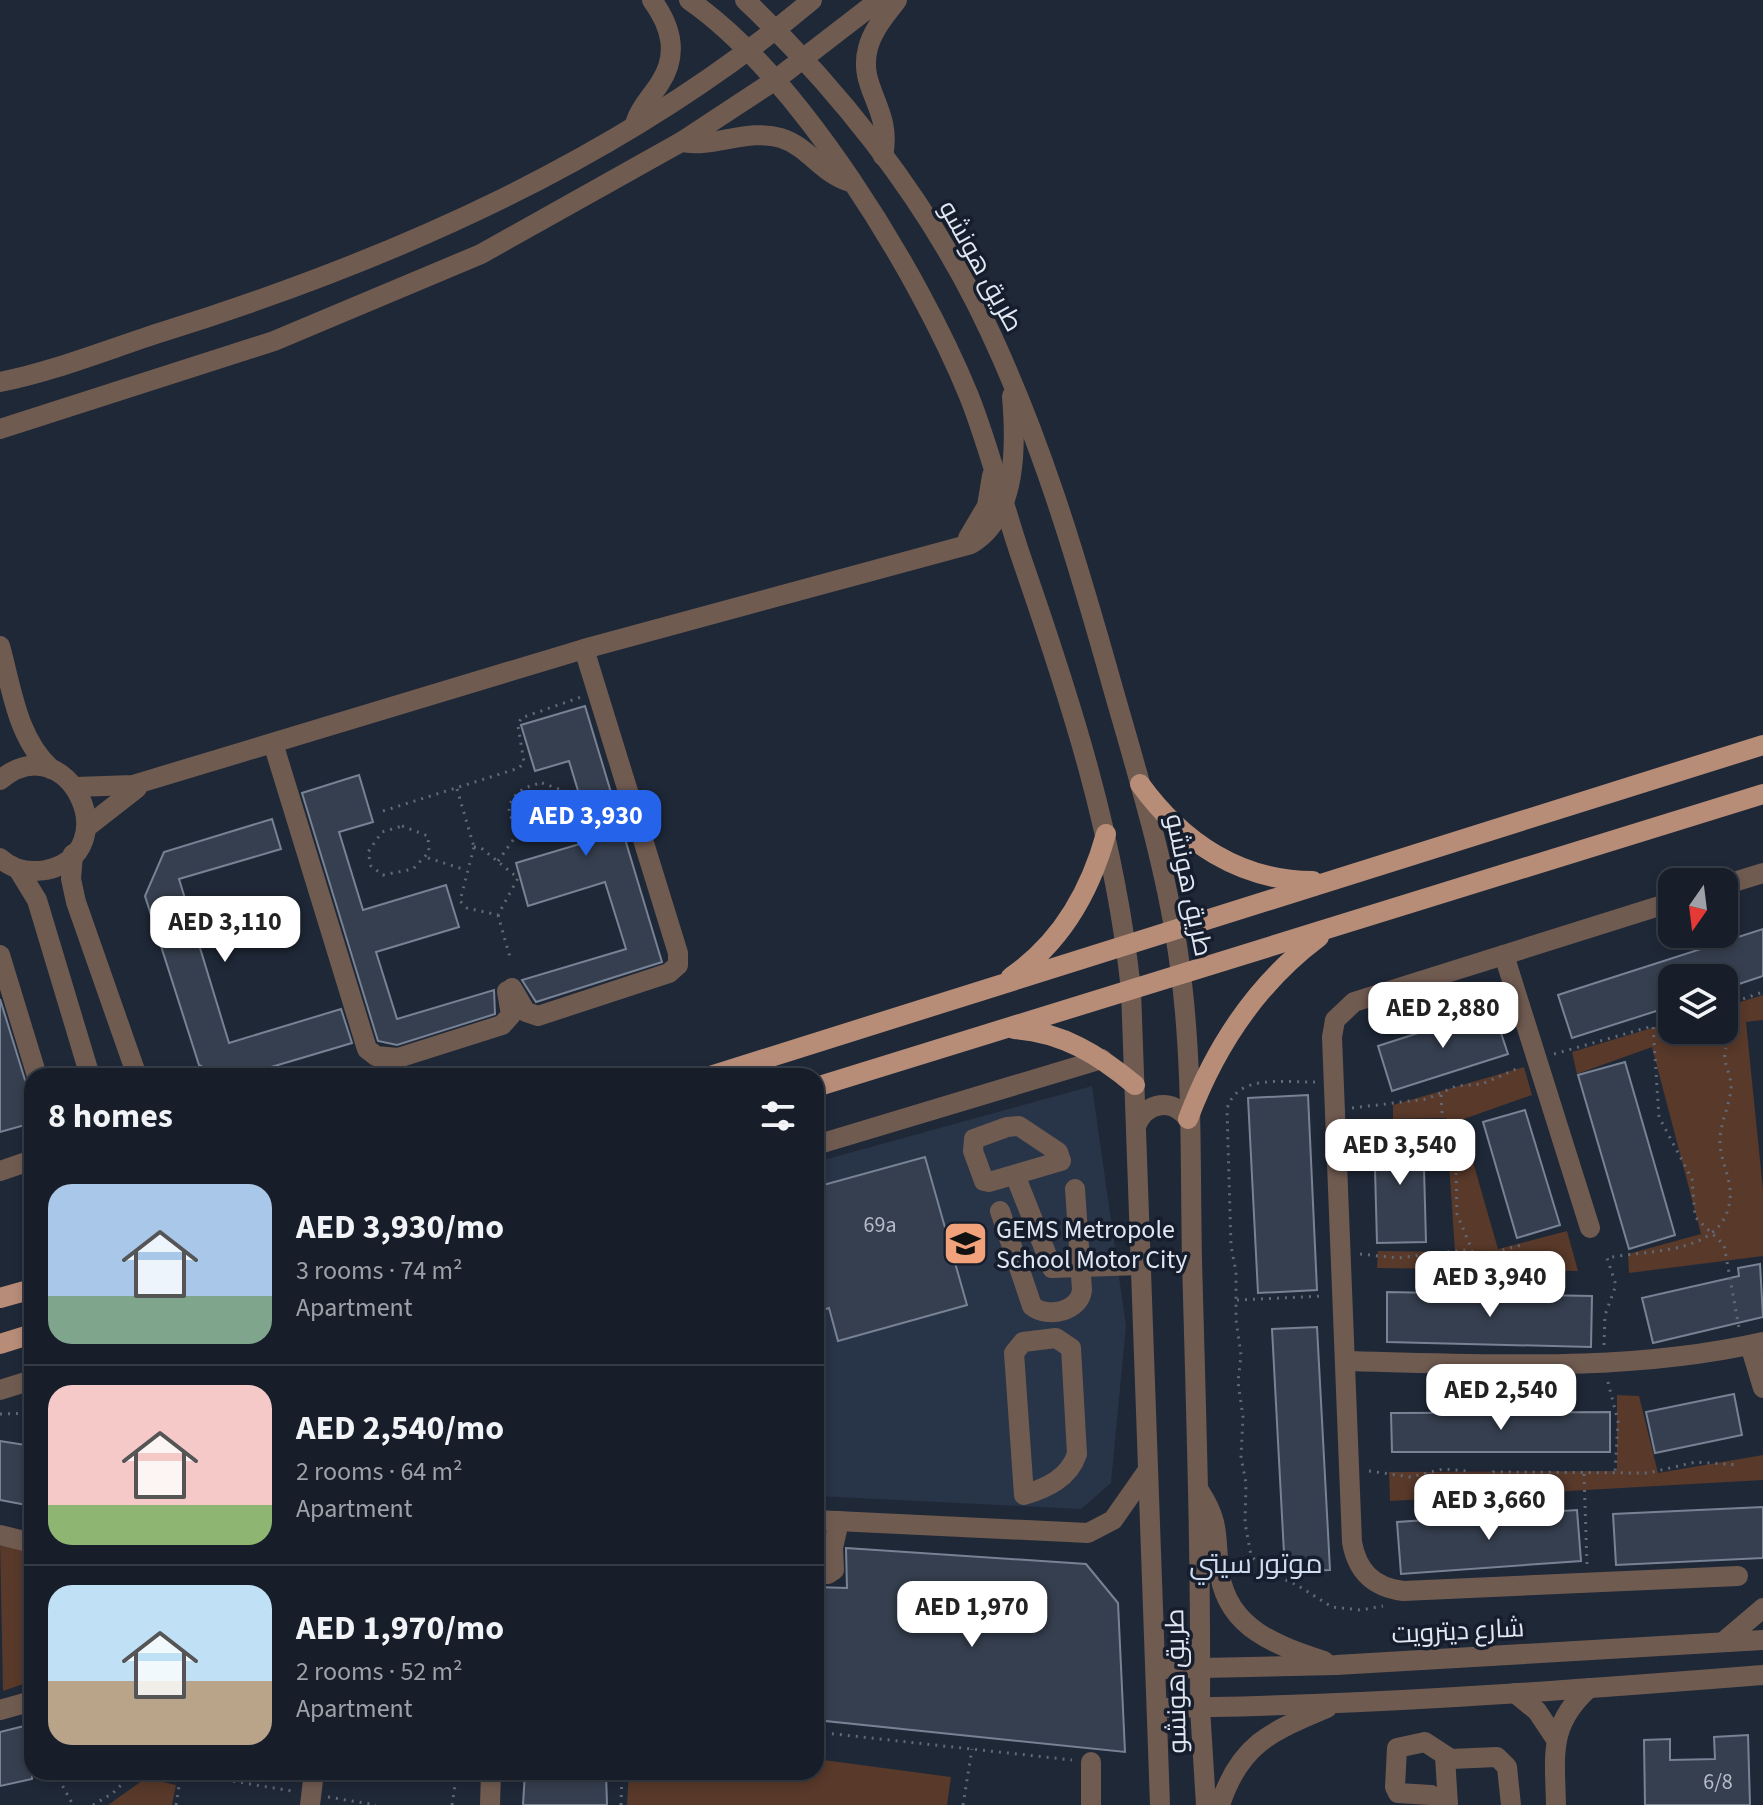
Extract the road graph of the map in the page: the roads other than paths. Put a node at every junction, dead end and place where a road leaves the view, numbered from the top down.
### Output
1 (652, 0) edge
2 (689, 0) edge
3 (745, 0) edge
4 (812, 0) edge
5 (879, 0) edge
6 (897, 0) edge
7 (777, 30) junction
8 (747, 51) junction
9 (805, 59) junction
10 (774, 81) junction
11 (635, 125) junction
12 (681, 142) junction
13 (883, 156) junction
14 (851, 183) junction
15 (1008, 371) junction
16 (0, 382) edge
17 (0, 429) edge
18 (992, 472) junction
19 (1003, 504) junction
20 (958, 549) junction
21 (0, 646) edge
22 (584, 649) junction
23 (273, 743) junction
24 (1763, 745) edge
25 (51, 769) junction
26 (0, 780) edge
27 (147, 781) junction
28 (1140, 784) junction
29 (76, 787) junction
30 (1763, 794) edge
31 (87, 827) junction
32 (1106, 834) junction
33 (73, 854) junction
34 (0, 858) edge
35 (18, 869) junction
36 (1763, 873) edge
37 (1325, 881) junction
38 (1738, 881) edge
39 (1658, 906) edge
40 (1330, 929) junction
41 (1175, 931) junction
42 (1126, 946) junction
43 (0, 955) edge
44 (1504, 955) junction
45 (1181, 975) junction
46 (999, 985) junction
47 (1131, 990) junction
48 (1006, 1028) junction
49 (1102, 1059) junction
50 (35, 1068) edge
51 (88, 1068) edge
52 (134, 1068) edge
53 (735, 1068) edge
54 (824, 1085) edge
55 (1135, 1085) junction
56 (1188, 1119) junction
57 (1136, 1126) junction
58 (824, 1143) edge
59 (24, 1163) edge
60 (0, 1171) edge
61 (1075, 1189) dead end
62 (1000, 1211) dead end
63 (1590, 1228) dead end
64 (1048, 1260) junction
65 (1140, 1261) junction
66 (1081, 1265) junction
67 (1019, 1270) junction
68 (24, 1291) edge
69 (0, 1298) edge
70 (24, 1336) edge
71 (0, 1344) edge
72 (1756, 1344) edge
73 (1346, 1361) junction
74 (24, 1382) edge
75 (1763, 1388) edge
76 (0, 1390) edge
77 (1020, 1456) junction
78 (1148, 1470) junction
79 (1065, 1474) junction
80 (1198, 1489) junction
81 (1024, 1495) junction
82 (824, 1520) edge
83 (839, 1521) junction
84 (1024, 1531) junction
85 (0, 1535) edge
86 (24, 1541) edge
87 (824, 1574) edge
88 (1738, 1576) dead end
89 (1763, 1608) edge
90 (1763, 1640) edge
91 (1723, 1642) junction
92 (1336, 1665) junction
93 (1156, 1669) junction
94 (1201, 1669) junction
95 (1763, 1675) edge
96 (1589, 1688) junction
97 (1515, 1693) junction
98 (1342, 1702) junction
99 (24, 1703) edge
100 (1157, 1708) junction
101 (1200, 1708) junction
102 (0, 1710) edge
103 (1555, 1738) junction
104 (1445, 1757) junction
105 (1091, 1762) road end
106 (313, 1780) edge
107 (491, 1780) edge
108 (310, 1800) edge
109 (490, 1805) edge
110 (1091, 1805) edge
111 (1160, 1805) edge
112 (1206, 1805) edge
113 (1220, 1805) edge
114 (1448, 1805) edge
115 (1511, 1805) edge
116 (1556, 1805) edge

1 - 11 street
2 - 8 street, طريق هونشو
3 - 7 street, طريق هونشو
4 - 7 street
5 - 9 street
6 - 13 street
7 - 8 street
7 - 9 street, طريق هونشو
8 - 10 street, طريق هونشو
8 - 11 street
9 - 10 street
9 - 13 street, طريق هونشو
10 - 12 street
10 - 14 street, طريق هونشو
11 - 16 street
12 - 14 street
12 - 17 street
13 - 15 street, طريق هونشو
14 - 18 street, طريق هونشو
15 - 19 street
15 - 28 street, طريق هونشو
18 - 19 street, طريق هونشو
18 - 20 street
19 - 20 street
19 - 32 street, طريق هونشو
20 - 22 street
21 - 25 street
22 - 23 street
22 - 23 street
23 - 27 street
24 - 37 main road
25 - 26 street
25 - 29 street
27 - 29 street
27 - 31 street
28 - 37 main road
28 - 41 street, طريق هونشو
29 - 31 street
30 - 40 main road
31 - 33 street
32 - 42 street, طريق هونشو
32 - 46 main road
33 - 35 street
33 - 52 street
34 - 35 street
35 - 51 street
36 - 38 street
37 - 41 main road
39 - 44 street
40 - 45 main road
40 - 56 main road
41 - 42 main road
41 - 45 street, طريق هونشو
42 - 46 main road
42 - 47 street, طريق هونشو
43 - 50 street
44 - 63 street
44 - 73 street
45 - 47 main road
45 - 56 street, طريق هونشو
46 - 53 main road
47 - 48 main road
47 - 55 street, طريق هونشو
48 - 49 main road
48 - 54 main road
49 - 55 main road
49 - 58 street
55 - 57 street, طريق هونشو
56 - 57 street
56 - 80 street, طريق هونشو
57 - 65 street, طريق هونشو
59 - 60 street
61 - 66 street
62 - 67 street
64 - 66 street
64 - 66 street
64 - 67 street
65 - 66 street
65 - 78 street, طريق هونشو
66 - 67 street
68 - 69 main road
70 - 71 main road
72 - 73 street
72 - 75 street
73 - 88 street
74 - 76 street
77 - 79 street
77 - 79 street
77 - 81 street
78 - 84 street
78 - 93 street, طريق هونشو
79 - 81 street
80 - 92 street
80 - 94 street, طريق هونشو
81 - 84 street
82 - 83 street
83 - 84 street
83 - 87 street
85 - 86 street
89 - 91 street
90 - 91 street, شارع ديترويت
91 - 92 street, شارع ديترويت
92 - 94 street, شارع ديترويت
93 - 94 street, شارع ديترويت
93 - 100 street, طريق هونشو
94 - 101 street, طريق هونشو
95 - 96 street
96 - 97 street
96 - 103 street
97 - 98 street
97 - 103 street
98 - 101 street
98 - 113 street
99 - 102 street
100 - 101 street
100 - 111 street, طريق هونشو
101 - 112 street, طريق هونشو
103 - 116 street
104 - 114 street
104 - 114 street
104 - 115 street
105 - 110 street
106 - 108 street
107 - 109 street

